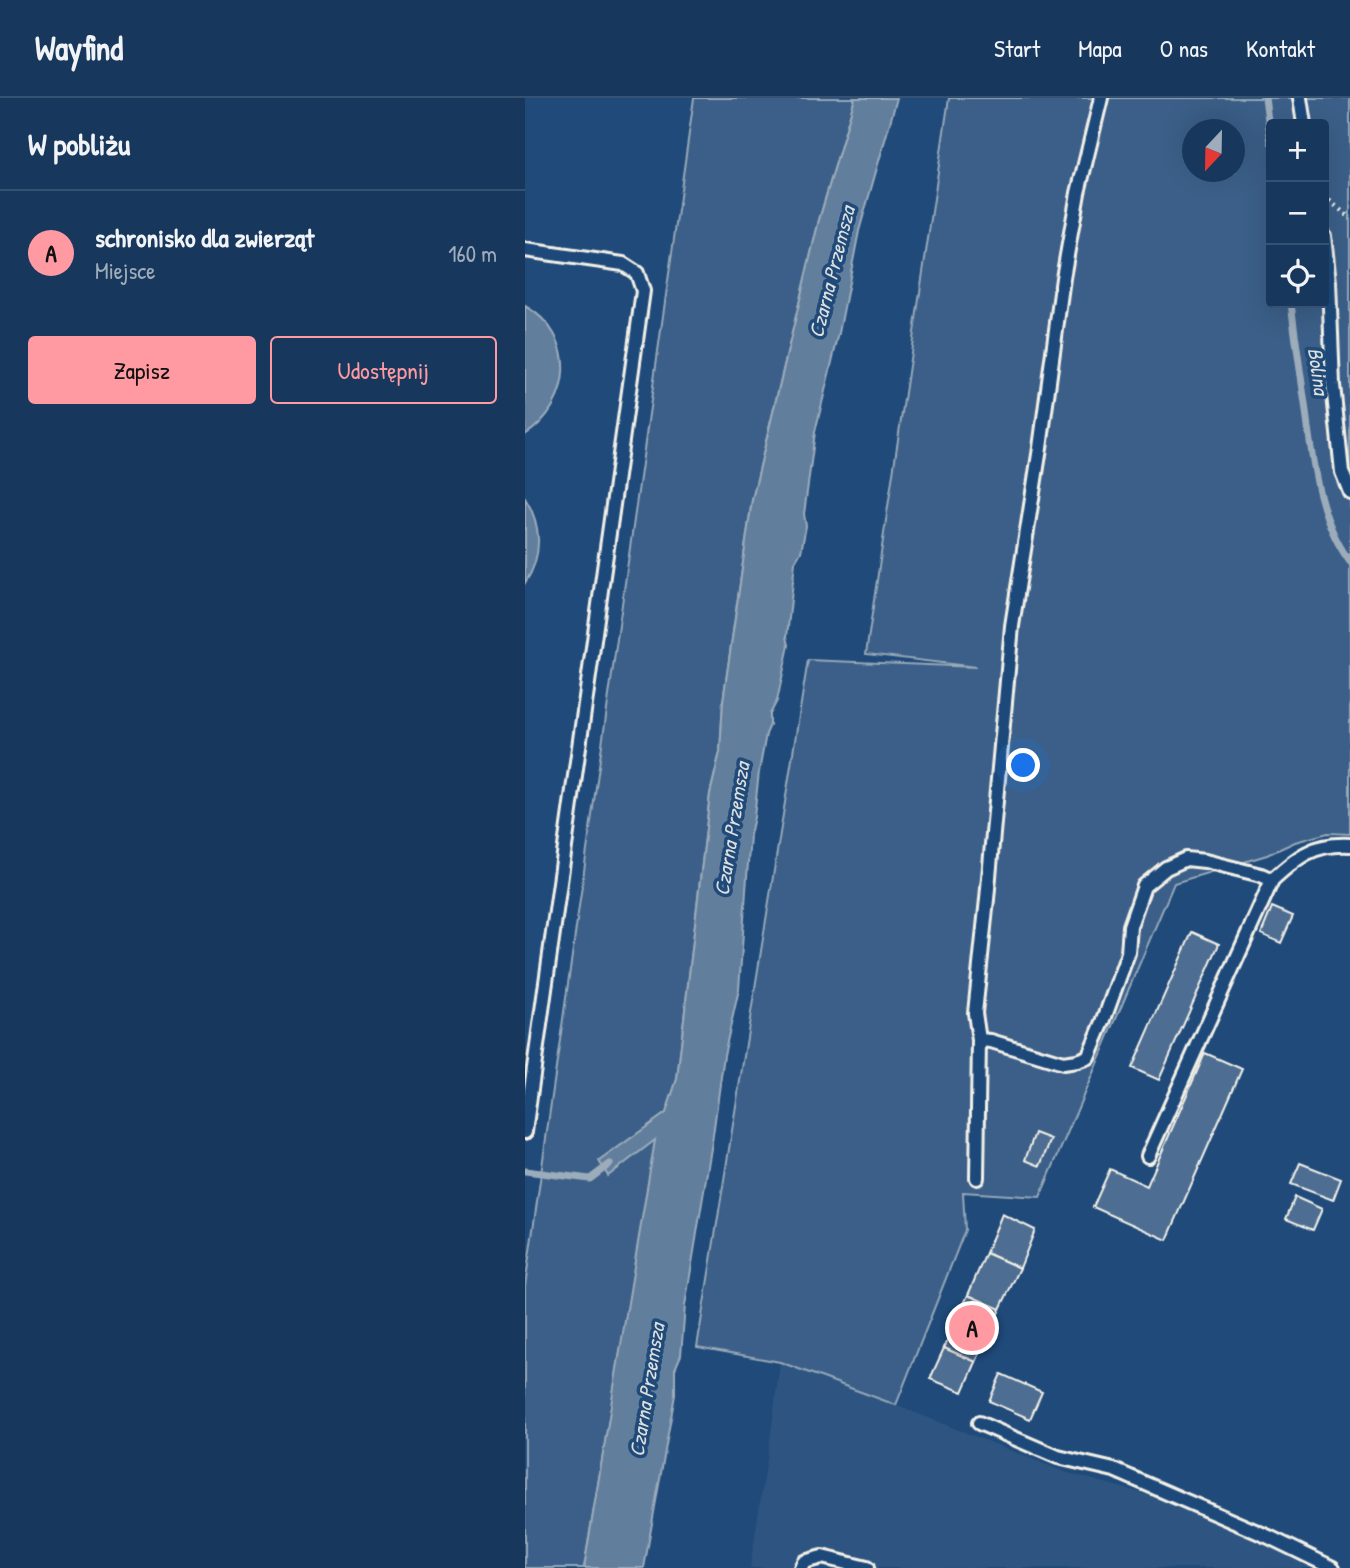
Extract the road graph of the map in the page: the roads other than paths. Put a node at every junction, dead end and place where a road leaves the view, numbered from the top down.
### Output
1 (1101, 98) edge
2 (1300, 98) edge
3 (1303, 119) edge
4 (1325, 245) edge
5 (525, 250) edge
6 (1350, 492) edge
7 (1350, 845) edge
8 (1272, 880) junction
9 (979, 1040) junction
10 (525, 1132) edge
11 (1148, 1156) dead end
12 (977, 1178) dead end
13 (979, 1423) dead end
14 (801, 1568) edge
15 (866, 1568) edge
16 (1333, 1568) edge

1 - 9 lane
2 - 3 lane
4 - 6 lane
5 - 10 lane
7 - 8 lane
8 - 9 lane
8 - 11 lane
9 - 12 lane
13 - 16 lane
14 - 15 lane

